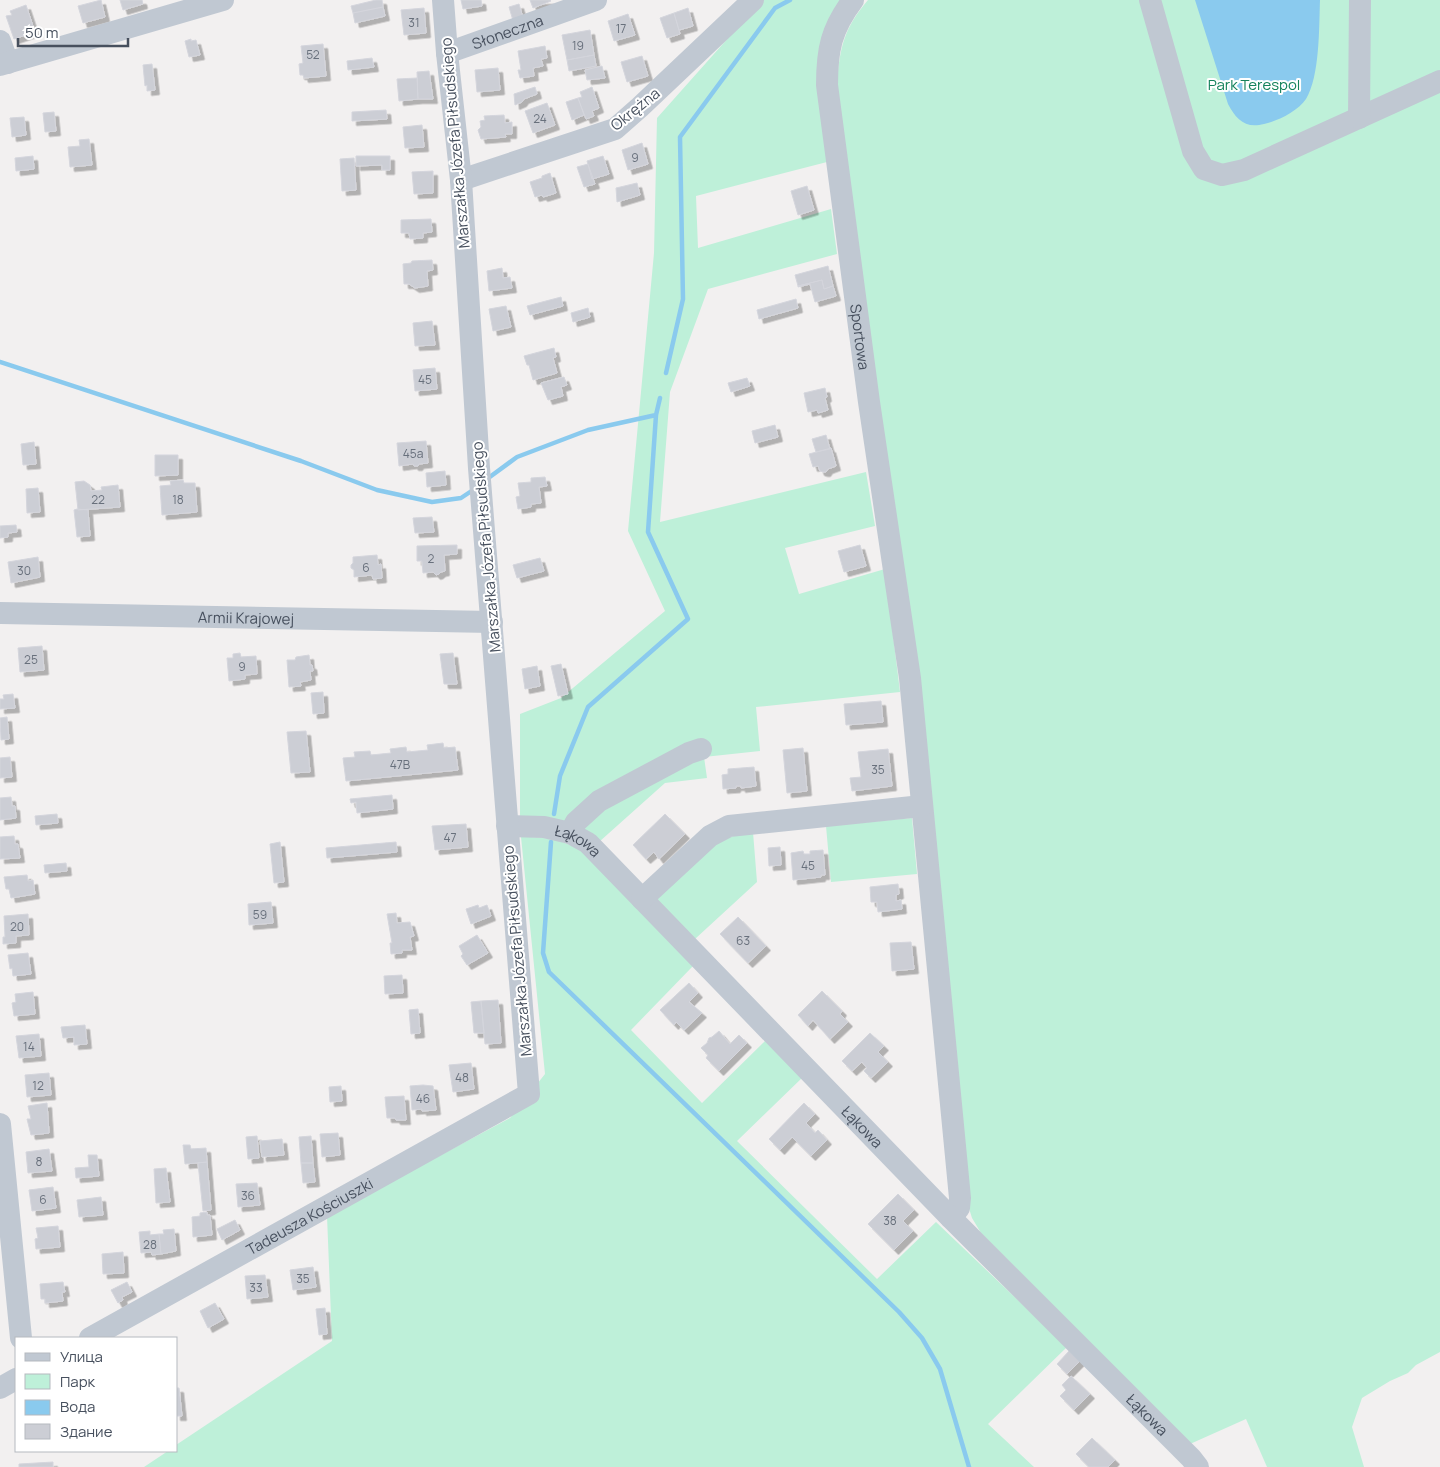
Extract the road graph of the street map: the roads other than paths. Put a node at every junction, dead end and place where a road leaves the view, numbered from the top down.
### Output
1 (223, 0) edge
2 (443, 0) edge
3 (596, 0) edge
4 (752, 0) edge
5 (853, 0) edge
6 (1150, 0) edge
7 (1360, 0) edge
8 (0, 40) edge
9 (447, 53) junction
10 (4, 64) edge
11 (1440, 81) edge
12 (1360, 118) junction
13 (461, 180) junction
14 (0, 613) edge
15 (492, 622) junction
16 (701, 749) dead end
17 (922, 806) junction
18 (507, 826) junction
19 (570, 833) junction
20 (642, 899) junction
21 (529, 1094) joint
22 (0, 1124) edge
23 (951, 1218) junction
24 (21, 1337) edge
25 (92, 1337) edge
26 (15, 1380) edge
27 (0, 1388) edge
28 (1198, 1467) edge

1 - 10 street
2 - 9 street, Marszałka Józefa Piłsudskiego
3 - 9 street, Słoneczna
4 - 13 street, Okrężna
5 - 17 street, Sportowa
6 - 12 street
7 - 12 street
8 - 10 street
9 - 13 street, Marszałka Józefa Piłsudskiego
11 - 12 street
13 - 15 street, Marszałka Józefa Piłsudskiego
14 - 15 street, Armii Krajowej
15 - 18 street, Marszałka Józefa Piłsudskiego
16 - 19 street
17 - 20 street
17 - 23 street, Sportowa
18 - 19 street, Łąkowa
18 - 21 street, Marszałka Józefa Piłsudskiego
19 - 20 street, Łąkowa
20 - 23 street, Łąkowa
21 - 25 street, Tadeusza Kościuszki
22 - 24 street
23 - 28 street, Łąkowa
26 - 27 street

